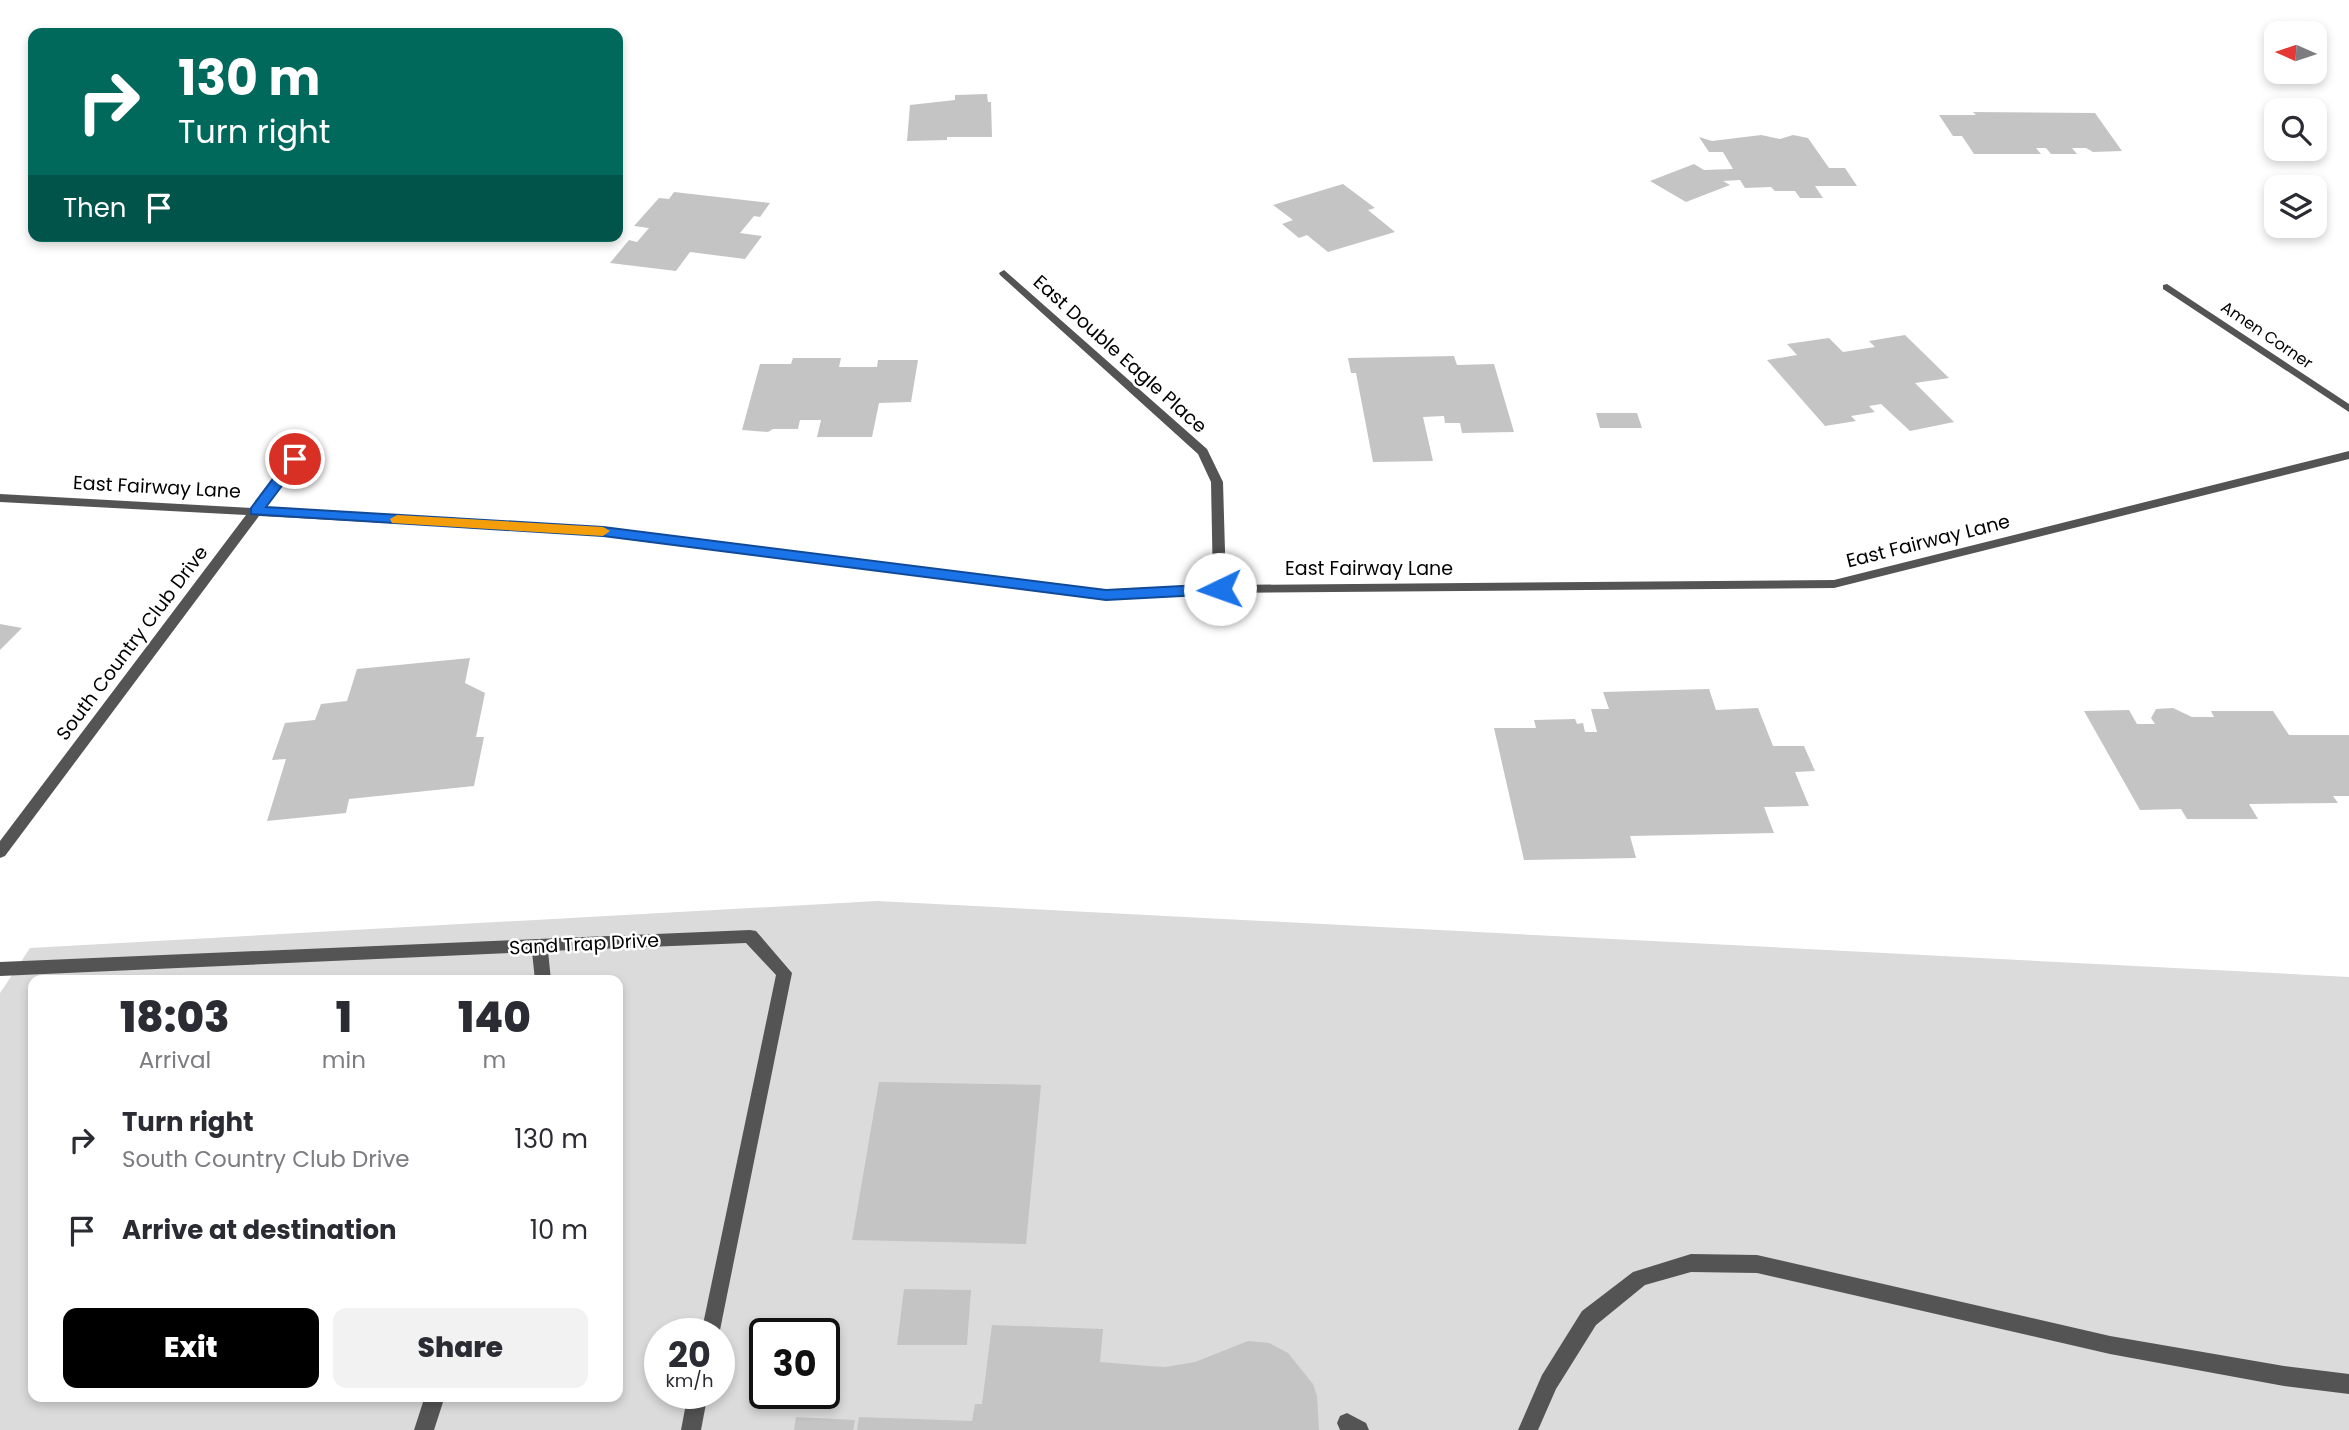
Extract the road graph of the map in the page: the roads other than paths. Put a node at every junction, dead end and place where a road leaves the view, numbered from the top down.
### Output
1 (1004, 273) dead end
2 (2167, 287) dead end
3 (2349, 409) edge
4 (2349, 455) edge
5 (295, 459) dead end
6 (0, 498) edge
7 (256, 511) junction
8 (1220, 589) junction
9 (0, 852) edge
10 (539, 946) junction
11 (0, 969) edge
12 (542, 975) edge
13 (713, 1318) edge
14 (2349, 1384) edge
15 (433, 1402) edge
16 (695, 1409) edge
17 (424, 1430) edge
18 (691, 1430) edge
19 (1528, 1430) edge

1 - 8 street, East Double Eagle Place
2 - 3 street, Amen Corner
4 - 8 street, East Fairway Lane
5 - 7 street, South Country Club Drive
6 - 7 street, East Fairway Lane
7 - 8 street, East Fairway Lane
7 - 9 street, South Country Club Drive
10 - 11 street, Sand Trap Drive
10 - 12 street
10 - 13 street, Sand Trap Drive
14 - 19 street
15 - 17 street
16 - 18 street

